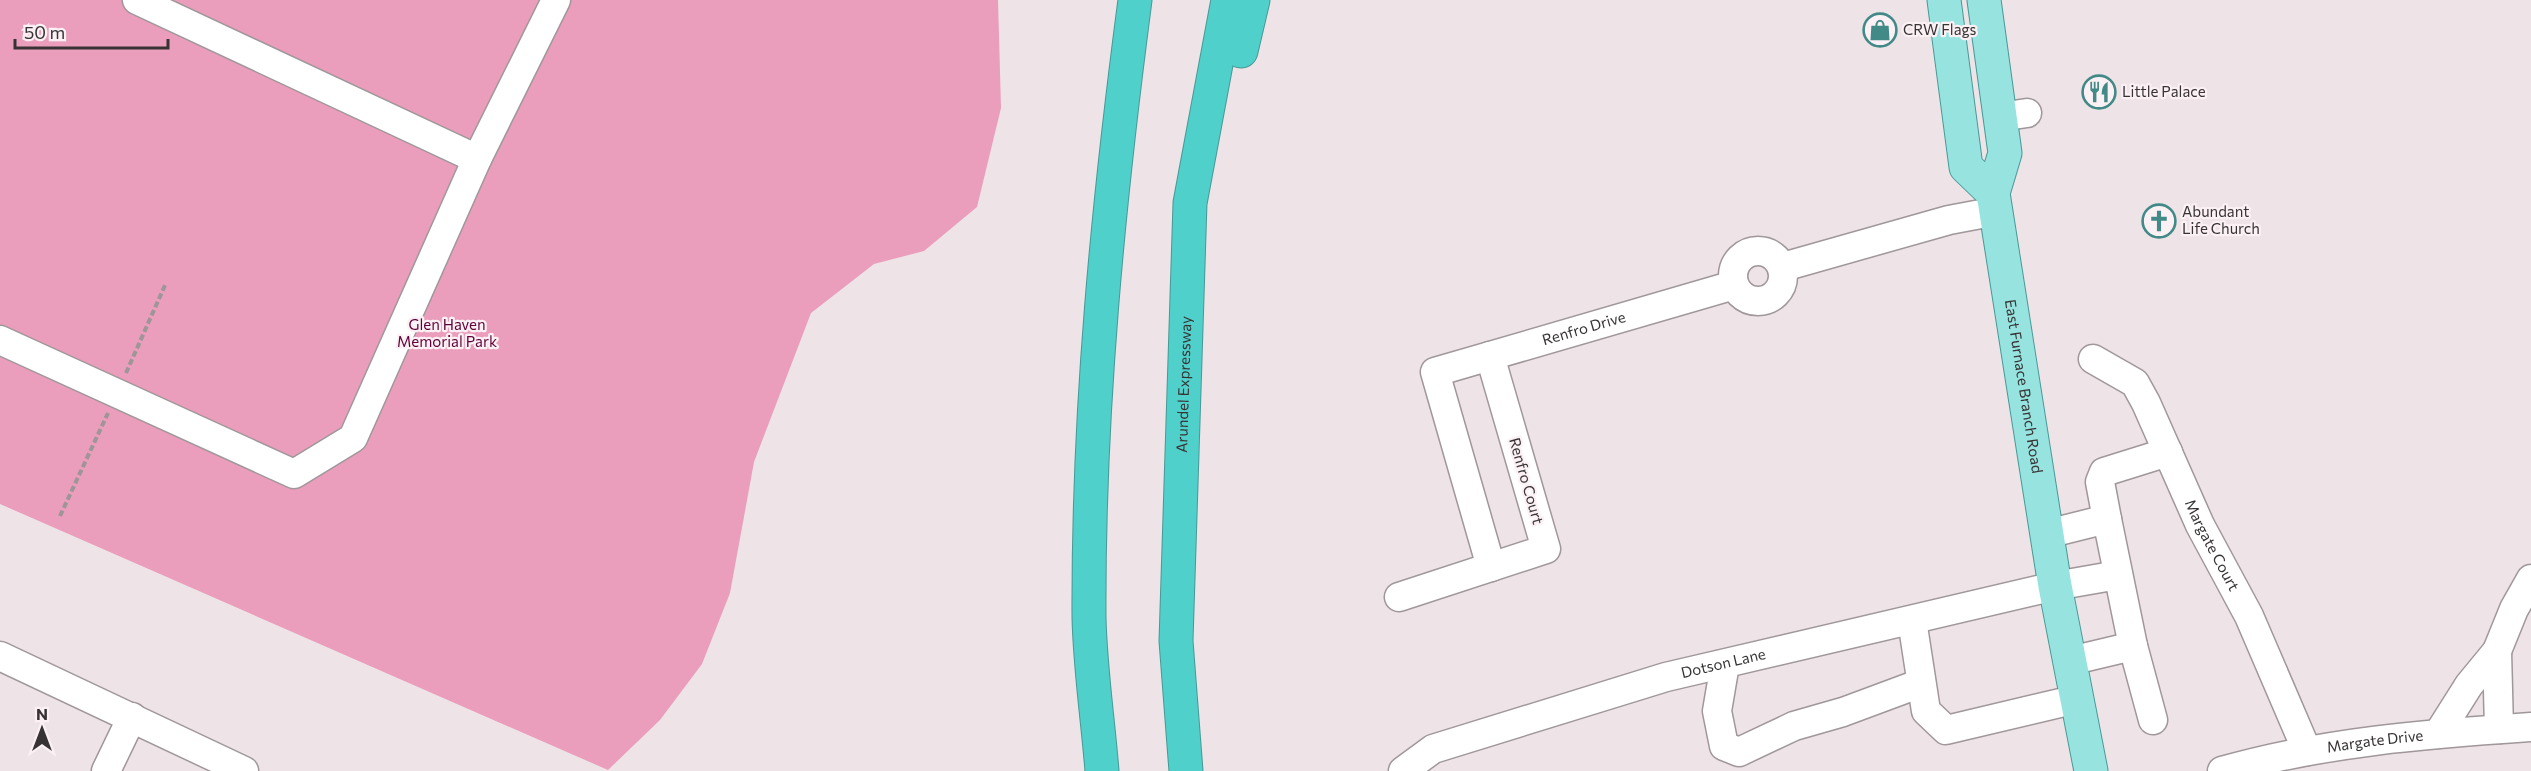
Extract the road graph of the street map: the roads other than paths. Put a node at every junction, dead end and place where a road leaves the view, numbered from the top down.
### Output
1 (137, 0) edge
2 (556, 0) edge
3 (1135, 0) edge
4 (1228, 0) edge
5 (1253, 0) edge
6 (1944, 0) edge
7 (1984, 0) edge
8 (477, 159) junction
9 (1995, 202) junction
10 (1190, 203) junction
11 (0, 340) edge
12 (1490, 356) junction
13 (2094, 359) dead end
14 (2168, 452) junction
15 (2107, 519) junction
16 (2047, 534) junction
17 (1491, 567) junction
18 (2118, 575) junction
19 (2531, 579) edge
20 (2055, 586) junction
21 (1399, 597) dead end
22 (1912, 620) junction
23 (2133, 645) junction
24 (2497, 651) junction
25 (0, 656) edge
26 (2070, 661) junction
27 (1725, 664) junction
28 (1922, 683) junction
29 (2077, 699) junction
30 (132, 717) junction
31 (2153, 720) dead end
32 (2531, 727) edge
33 (2499, 729) junction
34 (2438, 734) junction
35 (2307, 751) junction
36 (106, 771) edge
37 (244, 771) edge
38 (1102, 771) edge
39 (1186, 771) edge
40 (1403, 771) edge
41 (2091, 771) edge
42 (2222, 771) edge

1 - 8 street
2 - 8 street
3 - 38 highway
4 - 10 highway, Arundel Expressway
5 - 10 highway
6 - 9 main road
7 - 9 main road, East Furnace Branch Road
8 - 11 street
9 - 12 street, Renfro Drive
9 - 16 main road, East Furnace Branch Road
10 - 39 highway, Arundel Expressway
12 - 17 street, Renfro Court
12 - 17 street, Renfro Drive
13 - 14 street, Margate Court
14 - 15 street
14 - 35 street, Margate Court
15 - 16 street
15 - 18 street
16 - 20 main road, East Furnace Branch Road
17 - 21 street, Renfro Court
18 - 20 street, Dotson Lane
18 - 23 street
19 - 24 street
20 - 22 street, Dotson Lane
20 - 26 main road, East Furnace Branch Road
22 - 27 street, Dotson Lane
22 - 28 street
23 - 26 street
23 - 31 street
24 - 33 street
24 - 34 street
25 - 30 street
26 - 29 main road, East Furnace Branch Road
27 - 28 street
27 - 40 street, Dotson Lane
28 - 29 street
29 - 41 main road, East Furnace Branch Road
30 - 36 street
30 - 37 street
32 - 33 street, Margate Drive
33 - 34 street, Margate Drive
34 - 35 street, Margate Drive
35 - 42 street, Margate Drive

